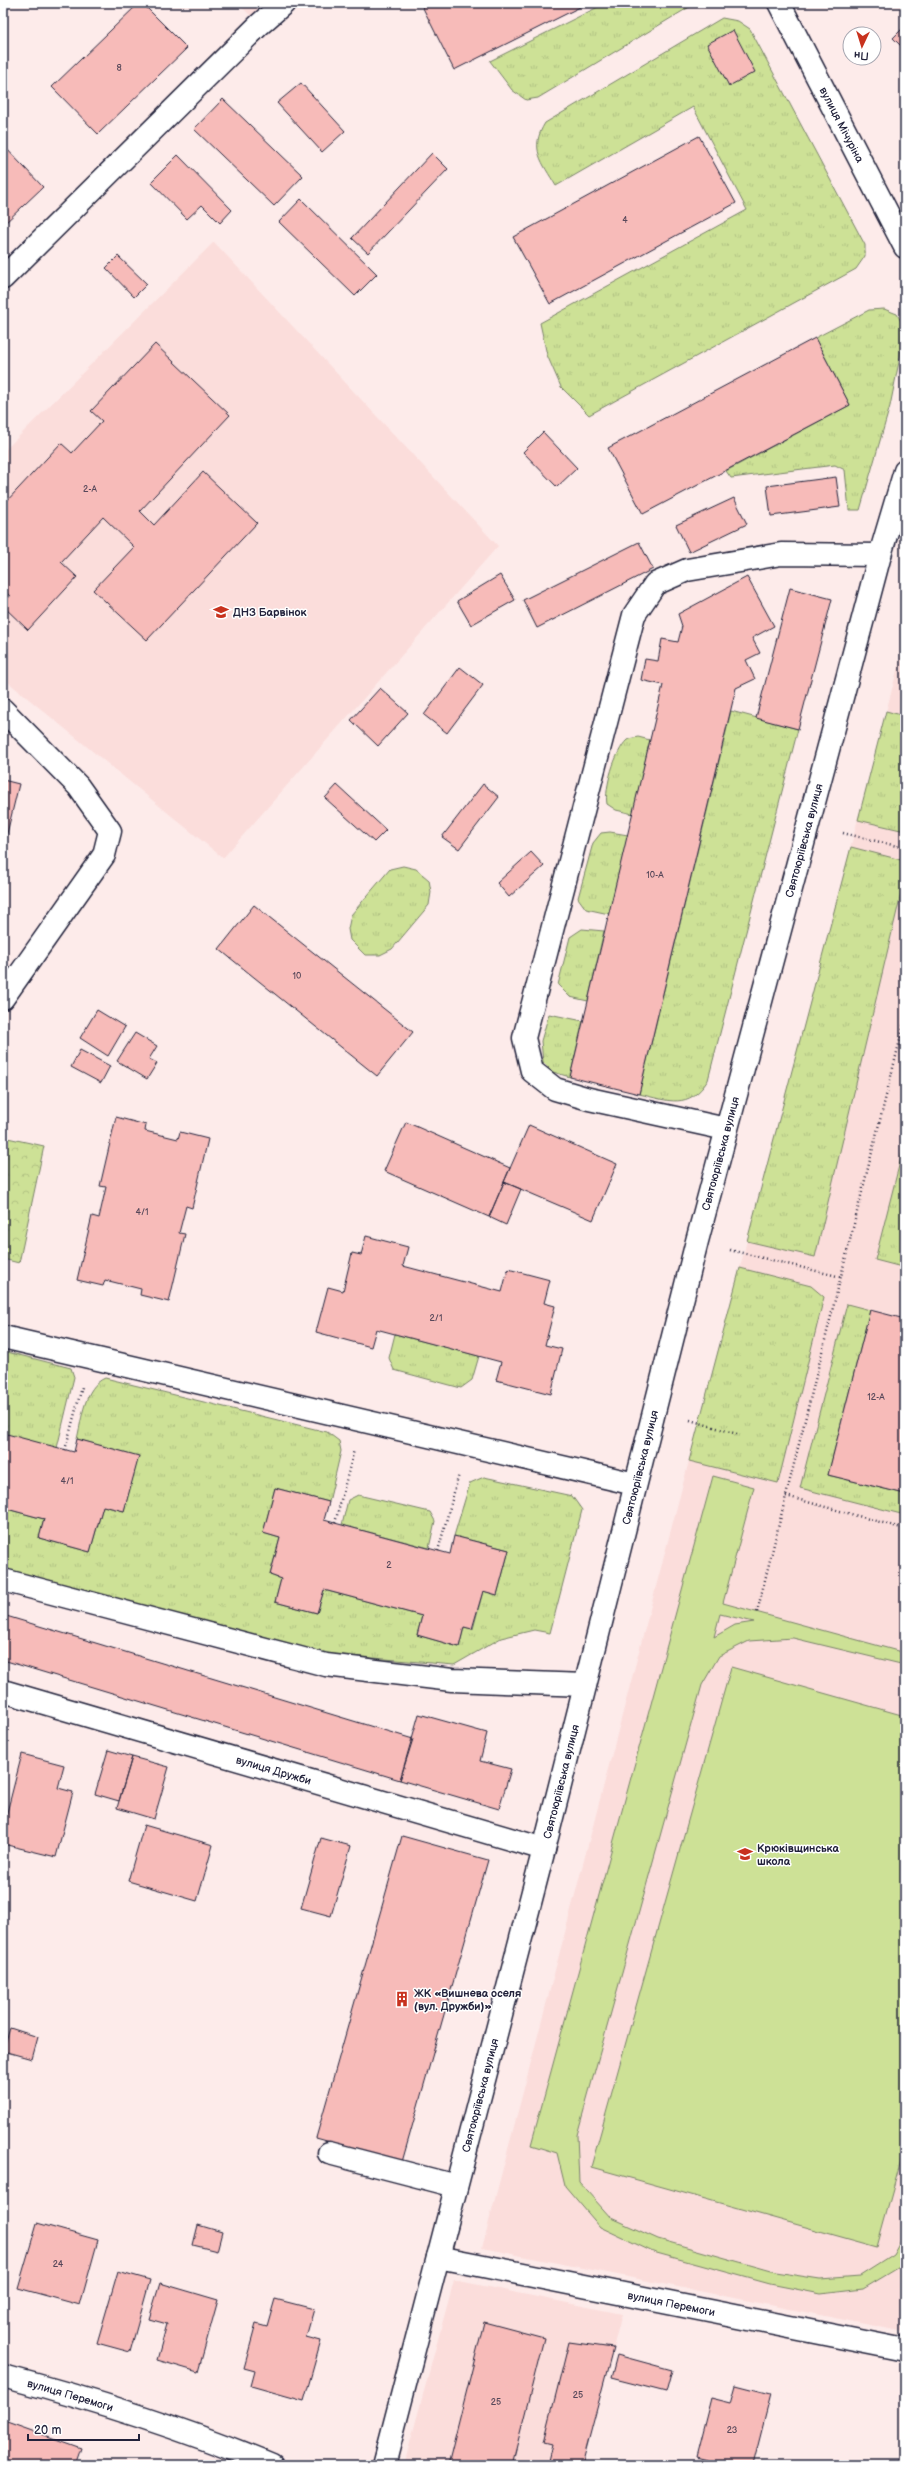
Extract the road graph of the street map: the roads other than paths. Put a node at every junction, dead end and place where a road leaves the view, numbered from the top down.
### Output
1 (284, 3) edge
2 (779, 3) edge
3 (905, 247) edge
4 (3, 278) edge
5 (905, 471) edge
6 (880, 555) junction
7 (3, 710) edge
8 (3, 998) edge
9 (726, 1129) junction
10 (3, 1337) edge
11 (635, 1484) junction
12 (3, 1580) edge
13 (585, 1685) junction
14 (3, 1691) edge
15 (544, 1849) junction
16 (329, 2153) dead end
17 (456, 2186) junction
18 (438, 2257) junction
19 (905, 2350) edge
20 (3, 2376) edge
21 (272, 2465) edge
22 (384, 2465) edge

1 - 4 street
2 - 3 street, вулиця Мічуріна
5 - 6 street, Святоюріївська вулиця
6 - 9 street, Святоюріївська вулиця
6 - 9 street
7 - 8 street
9 - 11 street, Святоюріївська вулиця
10 - 11 street
11 - 13 street, Святоюріївська вулиця
12 - 13 street
13 - 15 street, Святоюріївська вулиця
14 - 15 street, вулиця Дружби
15 - 17 street, Святоюріївська вулиця
16 - 17 street
17 - 18 street, Святоюріївська вулиця
18 - 19 street, вулиця Перемоги
18 - 22 street, Святоюріївська вулиця
20 - 21 street, вулиця Перемоги

